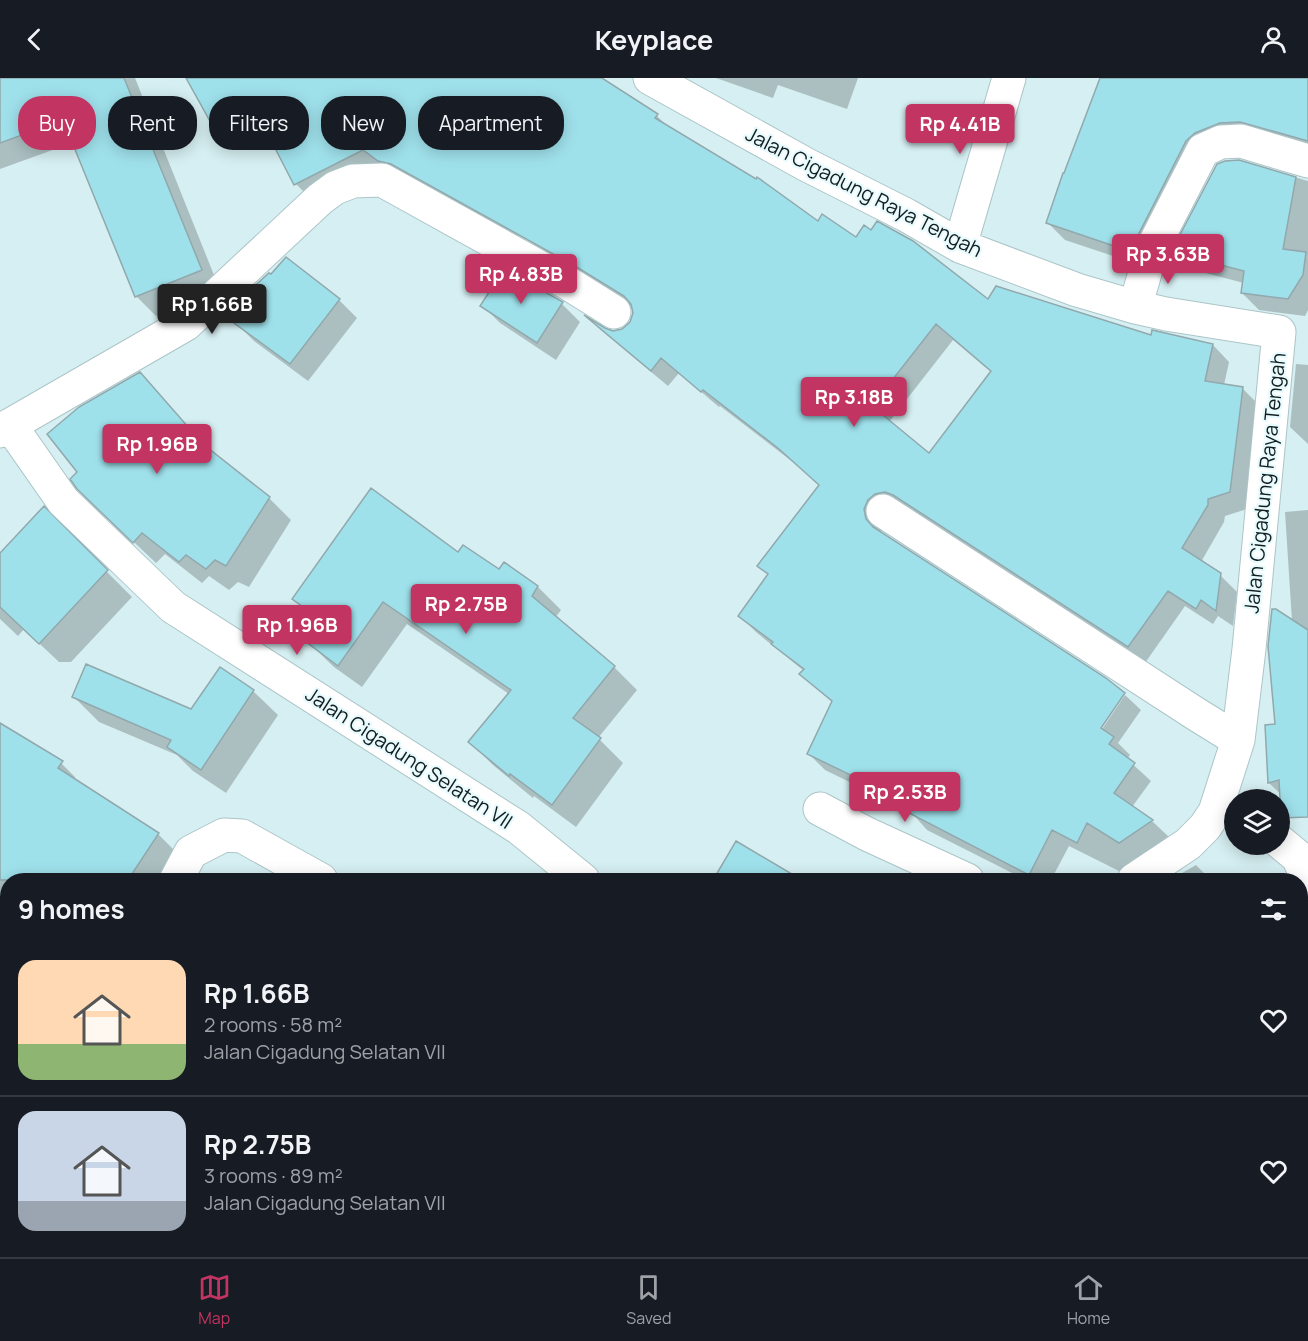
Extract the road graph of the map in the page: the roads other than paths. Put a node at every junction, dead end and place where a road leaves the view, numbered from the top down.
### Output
1 (650, 78) edge
2 (1009, 78) edge
3 (1308, 161) edge
4 (960, 246) junction
5 (1135, 307) junction
6 (614, 312) dead end
7 (1294, 334) edge
8 (5, 428) edge
9 (883, 511) dead end
10 (1238, 740) junction
11 (1230, 789) edge
12 (820, 809) dead end
13 (1224, 817) edge
14 (1290, 850) edge
15 (180, 873) edge
16 (308, 873) edge
17 (574, 873) edge
18 (953, 873) edge
19 (1144, 873) edge
20 (1305, 873) edge

1 - 4 street, Jalan Cigadung Raya Tengah
2 - 4 street
3 - 5 street
4 - 5 street, Jalan Cigadung Raya Tengah
5 - 7 street, Jalan Cigadung Raya Tengah
6 - 8 street
7 - 10 street, Jalan Cigadung Raya Tengah
8 - 17 street, Jalan Cigadung Selatan VII
9 - 10 street
10 - 11 street, Jalan Cigadung Raya Tengah
12 - 18 street
13 - 19 street, Jalan Cigadung Raya Tengah
14 - 20 street
15 - 16 street

